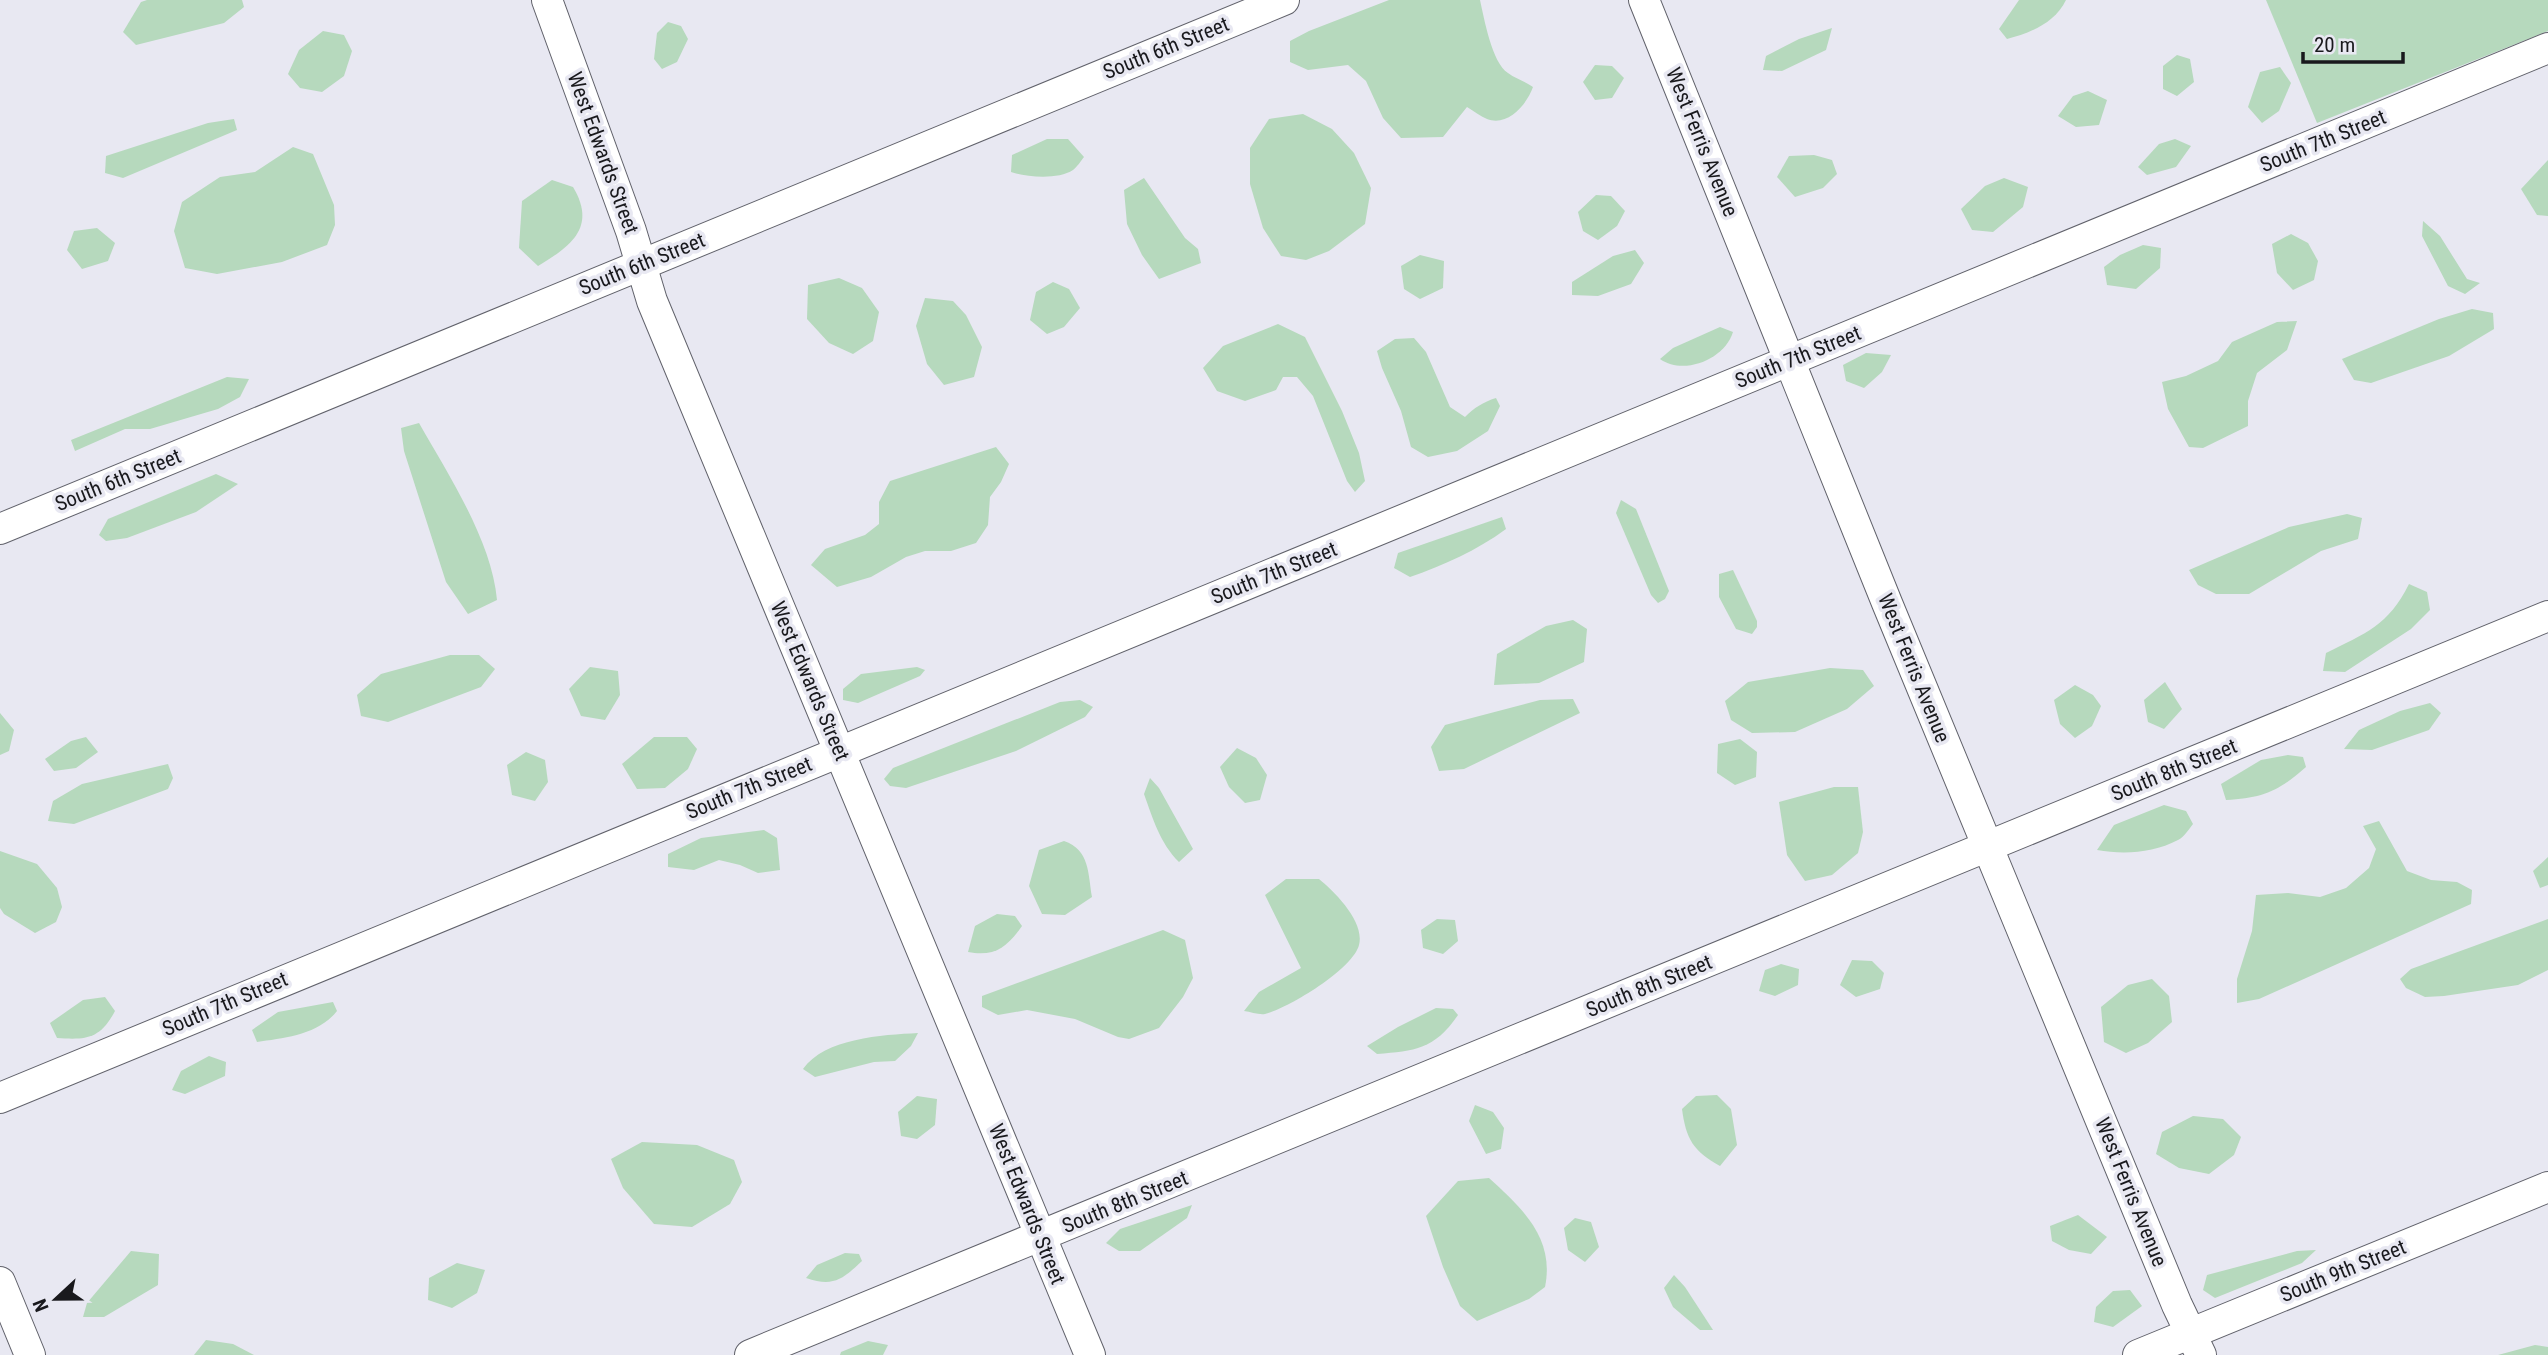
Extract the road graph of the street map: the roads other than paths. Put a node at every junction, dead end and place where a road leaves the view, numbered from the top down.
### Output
1 (547, 0) edge
2 (1284, 0) edge
3 (1644, 0) edge
4 (2548, 48) edge
5 (641, 264) junction
6 (1790, 361) junction
7 (0, 529) edge
8 (2548, 616) edge
9 (839, 752) junction
10 (1988, 846) junction
11 (0, 1098) edge
12 (2548, 1187) edge
13 (1041, 1237) junction
14 (0, 1282) edge
15 (2195, 1344) edge
16 (30, 1355) edge
17 (750, 1355) edge
18 (1090, 1355) edge
19 (2138, 1355) edge

1 - 5 street, West Edwards Street
2 - 5 street, South 6th Street
3 - 6 street, West Ferris Avenue
4 - 6 street, South 7th Street
5 - 7 street, South 6th Street
5 - 9 street, West Edwards Street
6 - 9 street, South 7th Street
6 - 10 street, West Ferris Avenue
8 - 10 street, South 8th Street
9 - 11 street, South 7th Street
9 - 13 street, West Edwards Street
10 - 13 street, South 8th Street
10 - 15 street, West Ferris Avenue
12 - 15 street, South 9th Street
13 - 17 street, South 8th Street
13 - 18 street, West Edwards Street
14 - 16 street
15 - 19 street, South 9th Street

